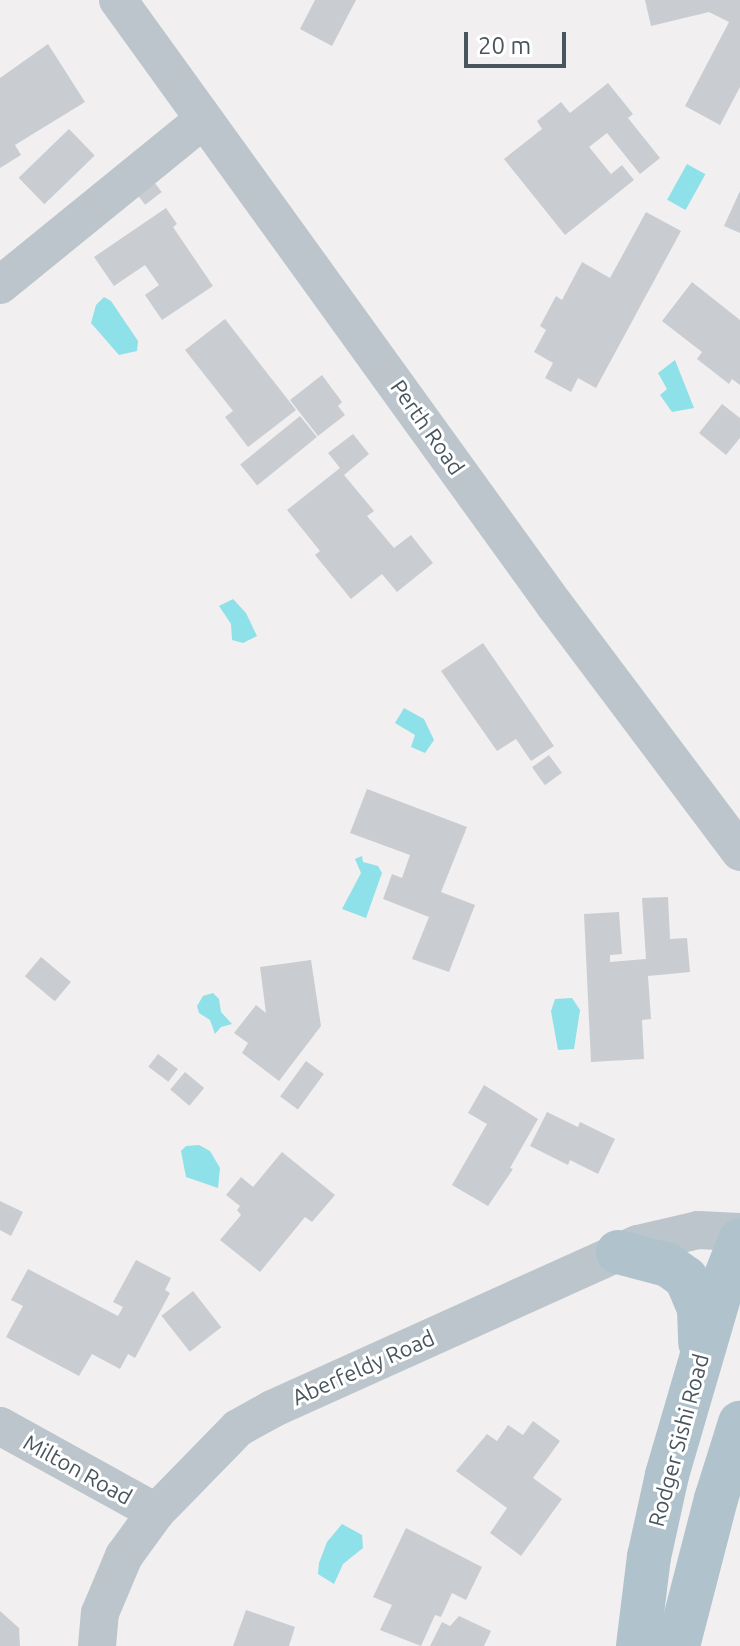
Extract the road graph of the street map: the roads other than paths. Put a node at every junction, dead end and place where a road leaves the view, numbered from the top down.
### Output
1 (118, 0) edge
2 (203, 120) junction
3 (0, 285) edge
4 (740, 852) edge
5 (740, 1232) edge
6 (740, 1240) edge
7 (618, 1252) junction
8 (700, 1357) junction
9 (740, 1423) edge
10 (0, 1426) edge
11 (730, 1470) edge
12 (156, 1512) junction
13 (97, 1646) edge
14 (638, 1646) edge
15 (678, 1646) edge

1 - 2 street, Perth Road
2 - 3 street
2 - 4 street, Perth Road
5 - 7 street, Aberfeldy Road
6 - 8 main road, Rodger Sishi Road
7 - 8 main road
7 - 12 street, Aberfeldy Road
8 - 14 main road, Rodger Sishi Road
9 - 11 main road
10 - 12 street, Milton Road
11 - 15 main road
12 - 13 street, Aberfeldy Road

